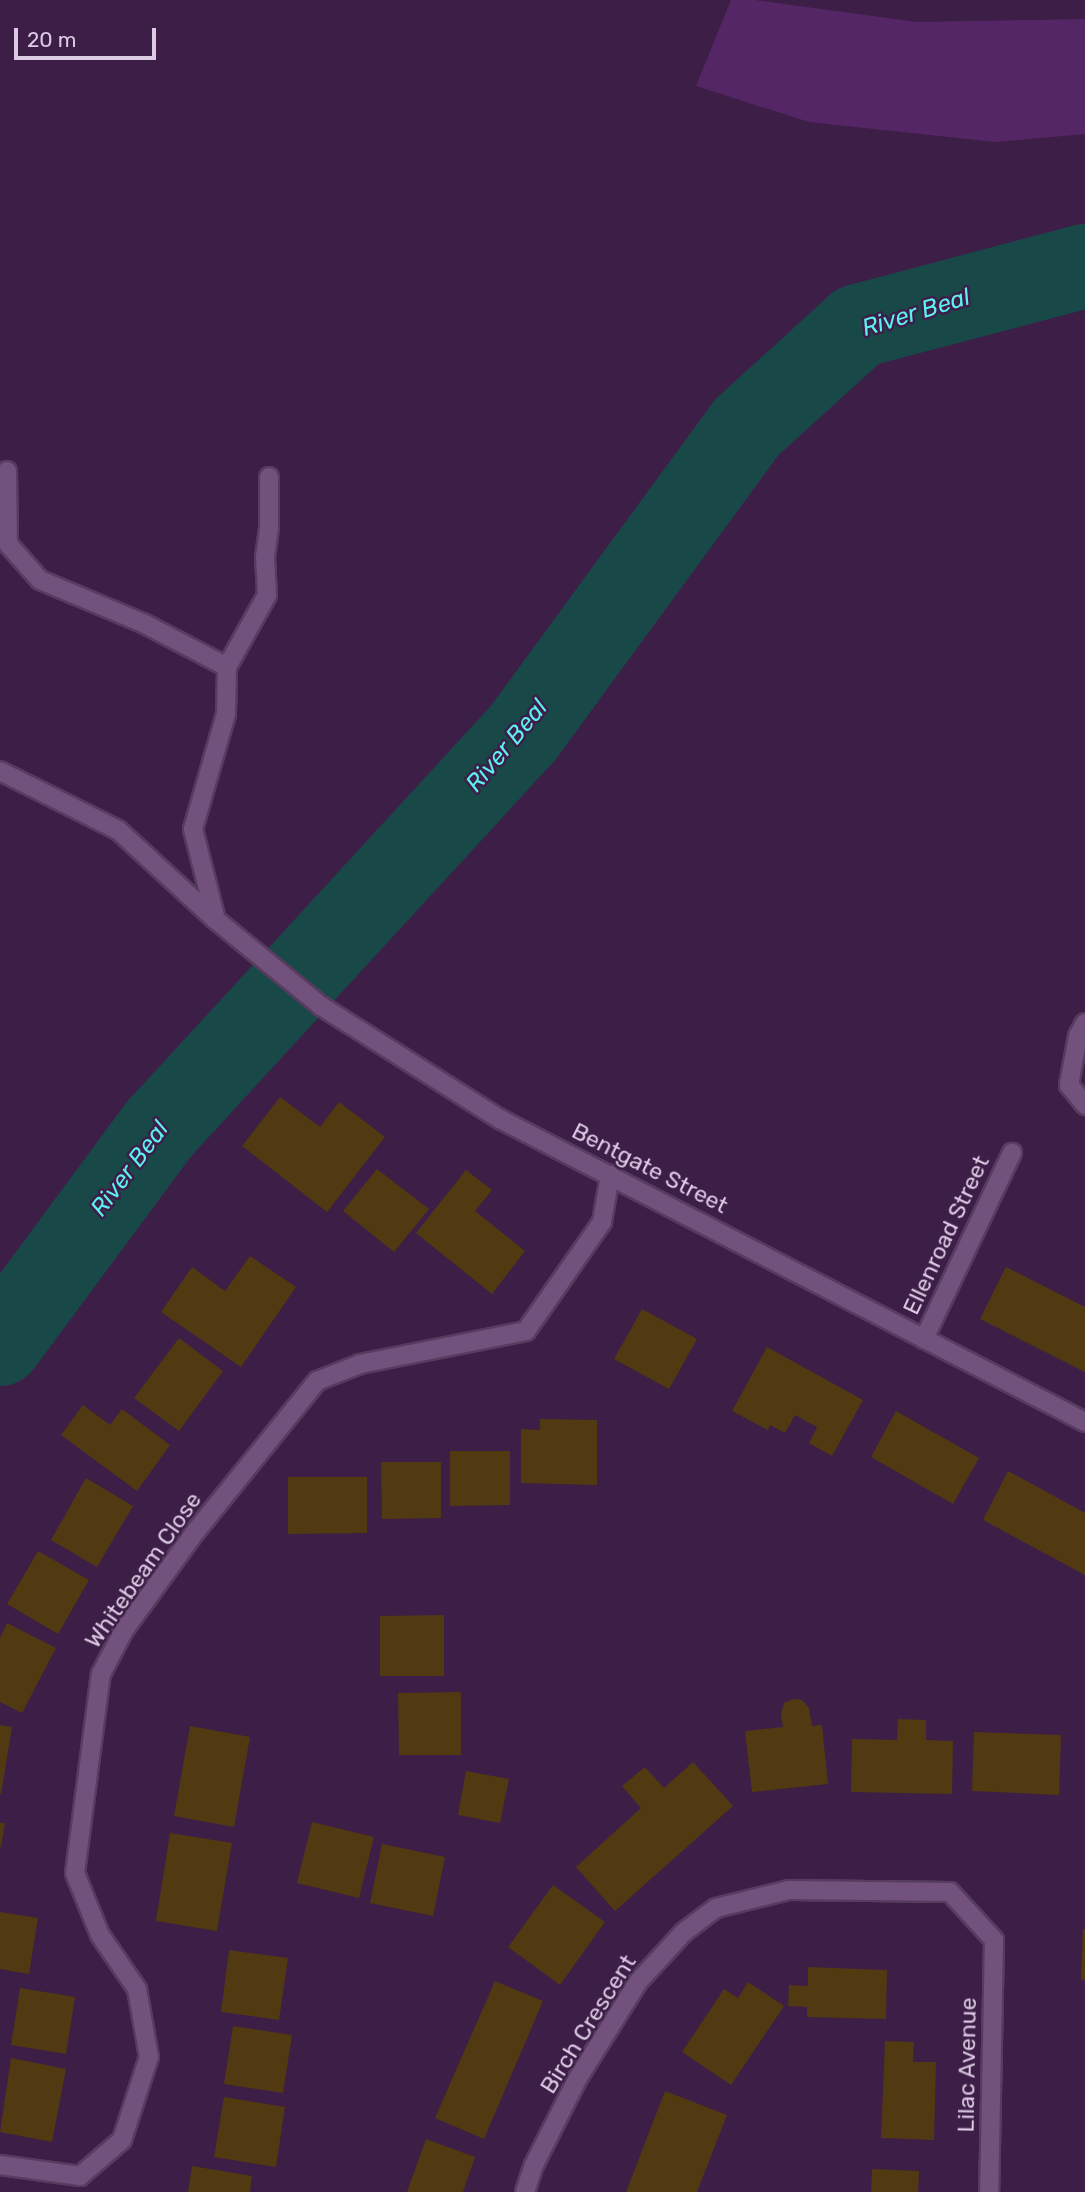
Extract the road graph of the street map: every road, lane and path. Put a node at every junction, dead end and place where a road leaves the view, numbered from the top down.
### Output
1 (7, 471) dead end
2 (269, 477) dead end
3 (227, 667) junction
4 (0, 771) edge
5 (216, 920) junction
6 (1085, 1023) edge
7 (1085, 1105) edge
8 (1012, 1153) dead end
9 (610, 1175) junction
10 (924, 1339) junction
11 (1085, 1422) edge
12 (994, 1940) joint
13 (0, 2165) edge
14 (525, 2192) edge
15 (989, 2192) edge

1 - 3 street
2 - 3 street
3 - 5 street
4 - 5 street, Bentgate Street
5 - 9 street, Bentgate Street
6 - 7 street
8 - 10 street, Ellenroad Street
9 - 10 street, Bentgate Street
9 - 13 street, Whitebeam Close
10 - 11 street, Bentgate Street
12 - 14 street, Birch Crescent
12 - 15 street, Lilac Avenue

